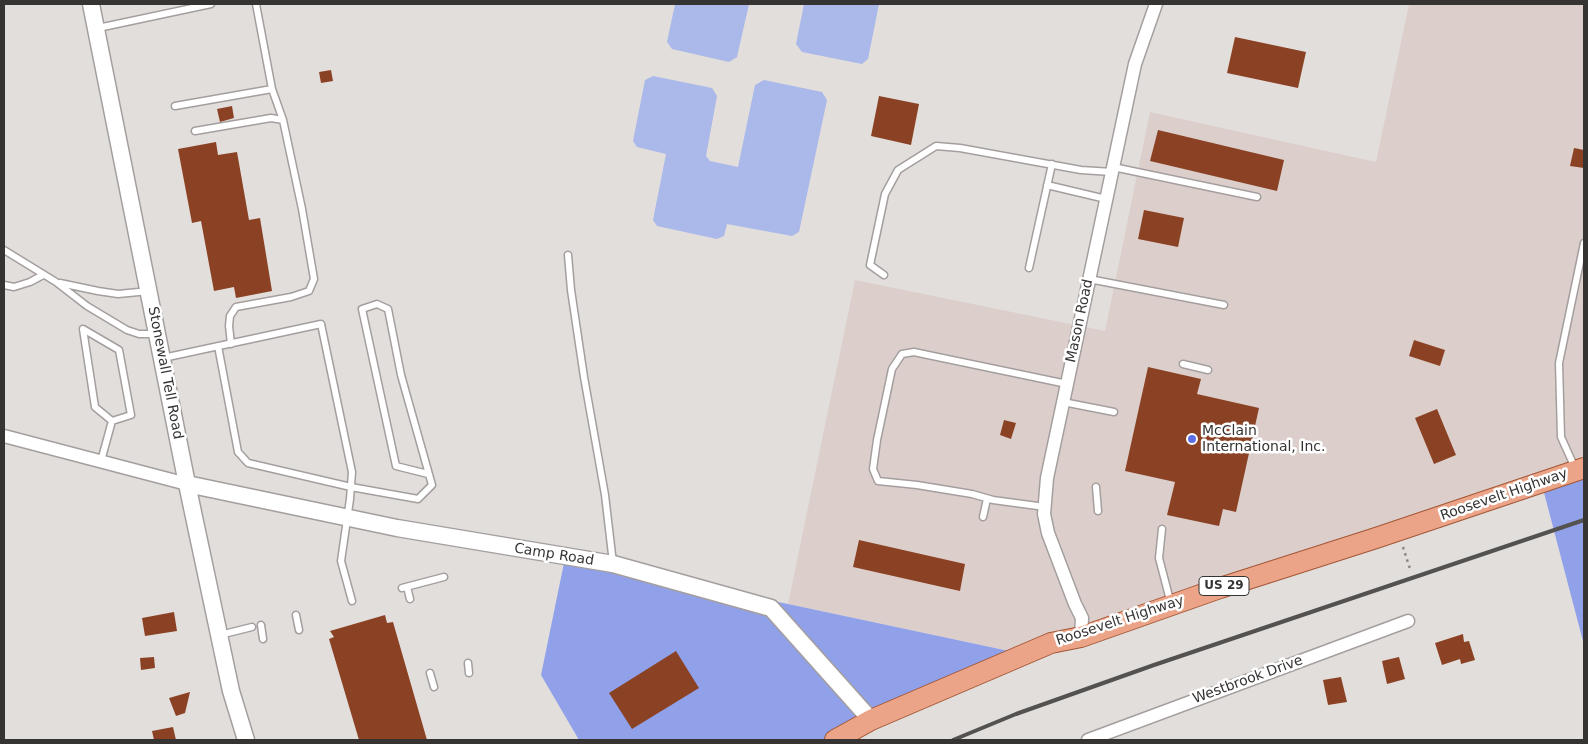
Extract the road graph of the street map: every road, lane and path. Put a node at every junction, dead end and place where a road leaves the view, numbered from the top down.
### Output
1 (91, 4) edge
2 (211, 4) edge
3 (256, 4) edge
4 (1156, 4) edge
5 (96, 28) junction
6 (272, 89) junction
7 (175, 106) dead end
8 (283, 120) junction
9 (195, 131) dead end
10 (1052, 164) junction
11 (1113, 169) junction
12 (1047, 186) junction
13 (1256, 197) dead end
14 (1106, 199) junction
15 (1584, 243) edge
16 (4, 250) edge
17 (568, 254) dead end
18 (1029, 268) dead end
19 (43, 274) junction
20 (884, 276) dead end
21 (1089, 279) junction
22 (56, 282) junction
23 (4, 285) edge
24 (149, 291) junction
25 (1224, 305) dead end
26 (157, 334) junction
27 (231, 344) junction
28 (218, 346) junction
29 (162, 358) junction
30 (1183, 364) dead end
31 (1208, 370) dead end
32 (1066, 384) junction
33 (1063, 402) junction
34 (1114, 412) dead end
35 (112, 421) junction
36 (4, 436) edge
37 (101, 461) junction
38 (1581, 470) edge
39 (428, 474) junction
40 (187, 484) junction
41 (1096, 486) dead end
42 (351, 487) junction
43 (987, 499) junction
44 (1045, 507) junction
45 (1098, 512) dead end
46 (983, 517) dead end
47 (348, 518) junction
48 (1162, 529) dead end
49 (1398, 531) junction
50 (613, 564) junction
51 (1410, 569) dead end
52 (444, 577) dead end
53 (410, 599) dead end
54 (352, 601) dead end
55 (1172, 605) junction
56 (296, 615) dead end
57 (1408, 620) dead end
58 (260, 625) dead end
59 (252, 627) dead end
60 (299, 630) dead end
61 (219, 635) junction
62 (1081, 636) junction
63 (263, 639) dead end
64 (468, 663) dead end
65 (430, 672) dead end
66 (469, 673) dead end
67 (434, 687) dead end
68 (871, 720) junction
69 (246, 740) edge
70 (835, 740) edge
71 (1088, 740) edge

1 - 5 street, Stonewall Tell Road
2 - 5 lane
3 - 6 lane
4 - 11 street, Mason Road
5 - 24 street, Stonewall Tell Road
6 - 7 lane
6 - 8 lane
8 - 9 lane
8 - 27 lane
10 - 11 lane
10 - 12 lane
10 - 20 lane
11 - 13 lane
11 - 14 street, Mason Road
12 - 14 lane
12 - 18 lane
14 - 21 street, Mason Road
15 - 38 lane
16 - 19 lane
17 - 50 lane
19 - 22 lane
19 - 23 lane
21 - 25 lane
21 - 32 street, Mason Road
22 - 24 lane
22 - 26 lane
24 - 26 street, Stonewall Tell Road
26 - 29 street, Stonewall Tell Road
27 - 28 lane
27 - 42 lane
28 - 29 lane
28 - 42 lane
29 - 40 street, Stonewall Tell Road
30 - 31 lane
32 - 33 street, Mason Road
32 - 43 lane
33 - 34 lane
33 - 44 street, Mason Road
35 - 35 lane
35 - 37 lane
36 - 37 street
37 - 40 street
38 - 49 main road, Roosevelt Highway / US 29
39 - 39 lane
39 - 42 lane
40 - 47 street, Camp Road
40 - 61 street, Stonewall Tell Road
41 - 45 lane
42 - 47 lane
43 - 44 lane
43 - 46 lane
44 - 62 street, Mason Road
47 - 50 street, Camp Road
47 - 54 lane
48 - 55 lane
49 - 51 path
49 - 55 main road, Roosevelt Highway / US 29
50 - 68 street, Camp Road
52 - 53 lane
55 - 62 main road, Roosevelt Highway / US 29
56 - 60 lane
57 - 71 street, Westbrook Drive
58 - 63 lane
59 - 61 lane
61 - 69 street, Stonewall Tell Road
62 - 68 main road, Roosevelt Highway / US 29
64 - 66 lane
65 - 67 lane
68 - 70 main road, Roosevelt Highway / US 29

